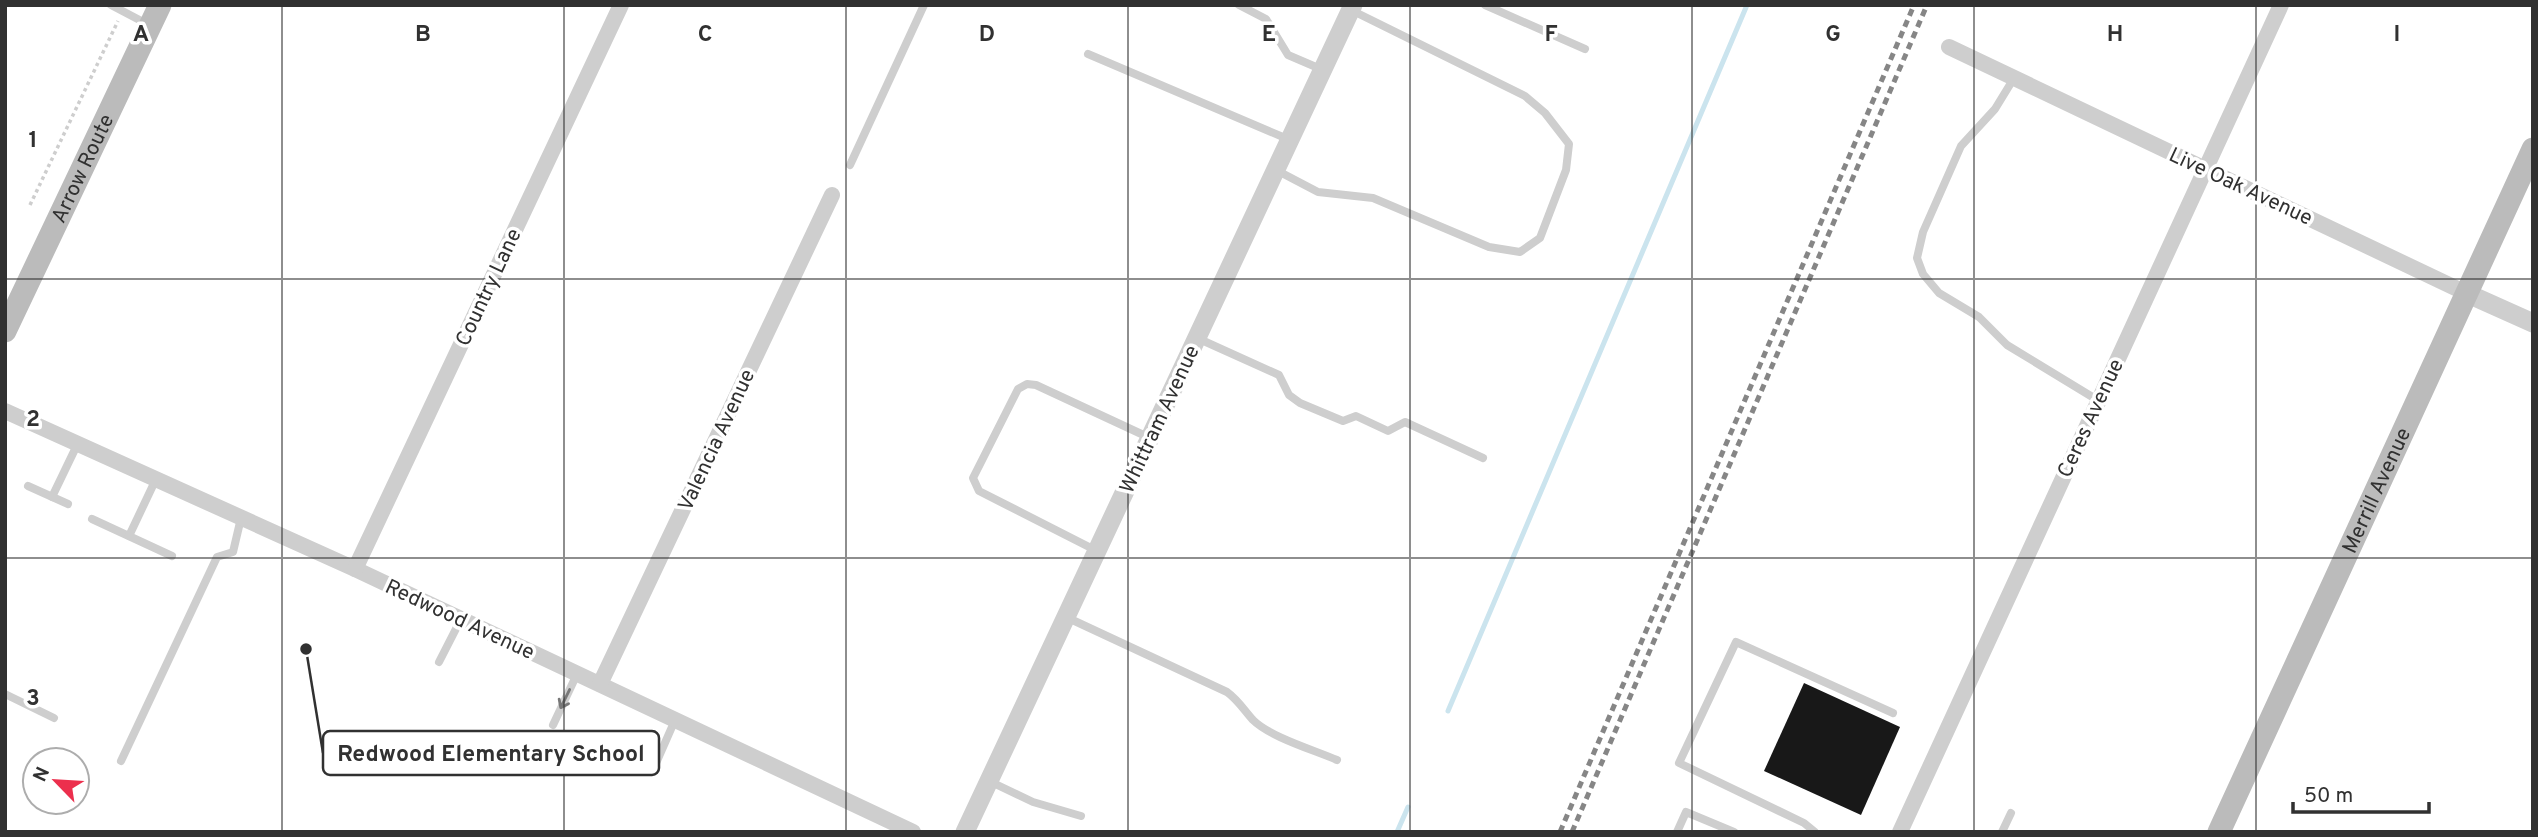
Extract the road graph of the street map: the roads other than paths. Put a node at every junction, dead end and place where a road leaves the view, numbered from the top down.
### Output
1 (111, 5) edge
2 (621, 5) edge
3 (924, 5) edge
4 (1239, 5) edge
5 (1485, 5) edge
6 (2281, 5) edge
7 (1352, 8) edge
8 (156, 15) edge
9 (1949, 47) dead end
10 (1585, 48) dead end
11 (1088, 54) dead end
12 (1323, 70) junction
13 (2014, 78) junction
14 (1290, 140) junction
15 (2533, 149) edge
16 (850, 165) dead end
17 (2206, 169) junction
18 (1276, 170) junction
19 (832, 195) dead end
20 (2466, 293) junction
21 (2533, 323) edge
22 (5, 331) edge
23 (1197, 338) junction
24 (2099, 401) junction
25 (5, 411) edge
26 (1150, 438) junction
27 (78, 443) junction
28 (1483, 458) dead end
29 (156, 479) junction
30 (28, 486) dead end
31 (52, 497) junction
32 (68, 505) dead end
33 (241, 517) junction
34 (92, 519) dead end
35 (129, 536) junction
36 (1097, 551) junction
37 (172, 556) dead end
38 (355, 569) junction
39 (1066, 617) junction
40 (461, 619) junction
41 (439, 662) dead end
42 (577, 674) junction
43 (600, 684) junction
44 (5, 694) edge
45 (1893, 713) dead end
46 (54, 718) dead end
47 (675, 720) junction
48 (553, 725) dead end
49 (1337, 760) dead end
50 (121, 761) dead end
51 (653, 770) dead end
52 (989, 781) junction
53 (2011, 813) dead end
54 (1081, 817) dead end
55 (913, 832) edge
56 (965, 832) edge
57 (1677, 832) edge
58 (1734, 832) edge
59 (1815, 832) edge
60 (1900, 832) edge
61 (2002, 832) edge
62 (2219, 832) edge

1 - 8 lane
2 - 38 street, Country Lane
3 - 16 lane
4 - 12 lane
5 - 10 lane
6 - 17 street, Ceres Avenue
7 - 12 street, Whittram Avenue
7 - 18 lane
8 - 22 main road, Arrow Route
9 - 13 street, Live Oak Avenue
11 - 14 lane
12 - 14 street, Whittram Avenue
13 - 17 street, Live Oak Avenue
13 - 24 lane
14 - 18 street, Whittram Avenue
15 - 20 main road, Merrill Avenue
17 - 20 street, Live Oak Avenue
17 - 24 street, Ceres Avenue
18 - 23 street, Whittram Avenue
19 - 43 street, Valencia Avenue
20 - 21 street, Live Oak Avenue
20 - 62 main road, Merrill Avenue
23 - 26 street, Whittram Avenue
23 - 28 lane
24 - 60 street, Ceres Avenue
25 - 27 street, Redwood Avenue
26 - 36 street, Whittram Avenue
26 - 36 lane
27 - 29 street, Redwood Avenue
27 - 31 lane
29 - 33 street, Redwood Avenue
29 - 35 lane
30 - 31 lane
31 - 32 lane
33 - 38 street, Redwood Avenue
33 - 50 lane
34 - 35 lane
35 - 37 lane
36 - 39 street, Whittram Avenue
38 - 40 street, Redwood Avenue
39 - 49 lane
39 - 52 street, Whittram Avenue
40 - 41 lane
40 - 42 street, Redwood Avenue
42 - 43 street, Redwood Avenue
42 -> 48 lane
43 - 47 street, Redwood Avenue
44 - 46 lane
45 - 59 lane
47 - 51 lane
47 - 55 street, Redwood Avenue
52 - 54 lane
52 - 56 street, Whittram Avenue
53 - 61 lane
57 - 58 lane

